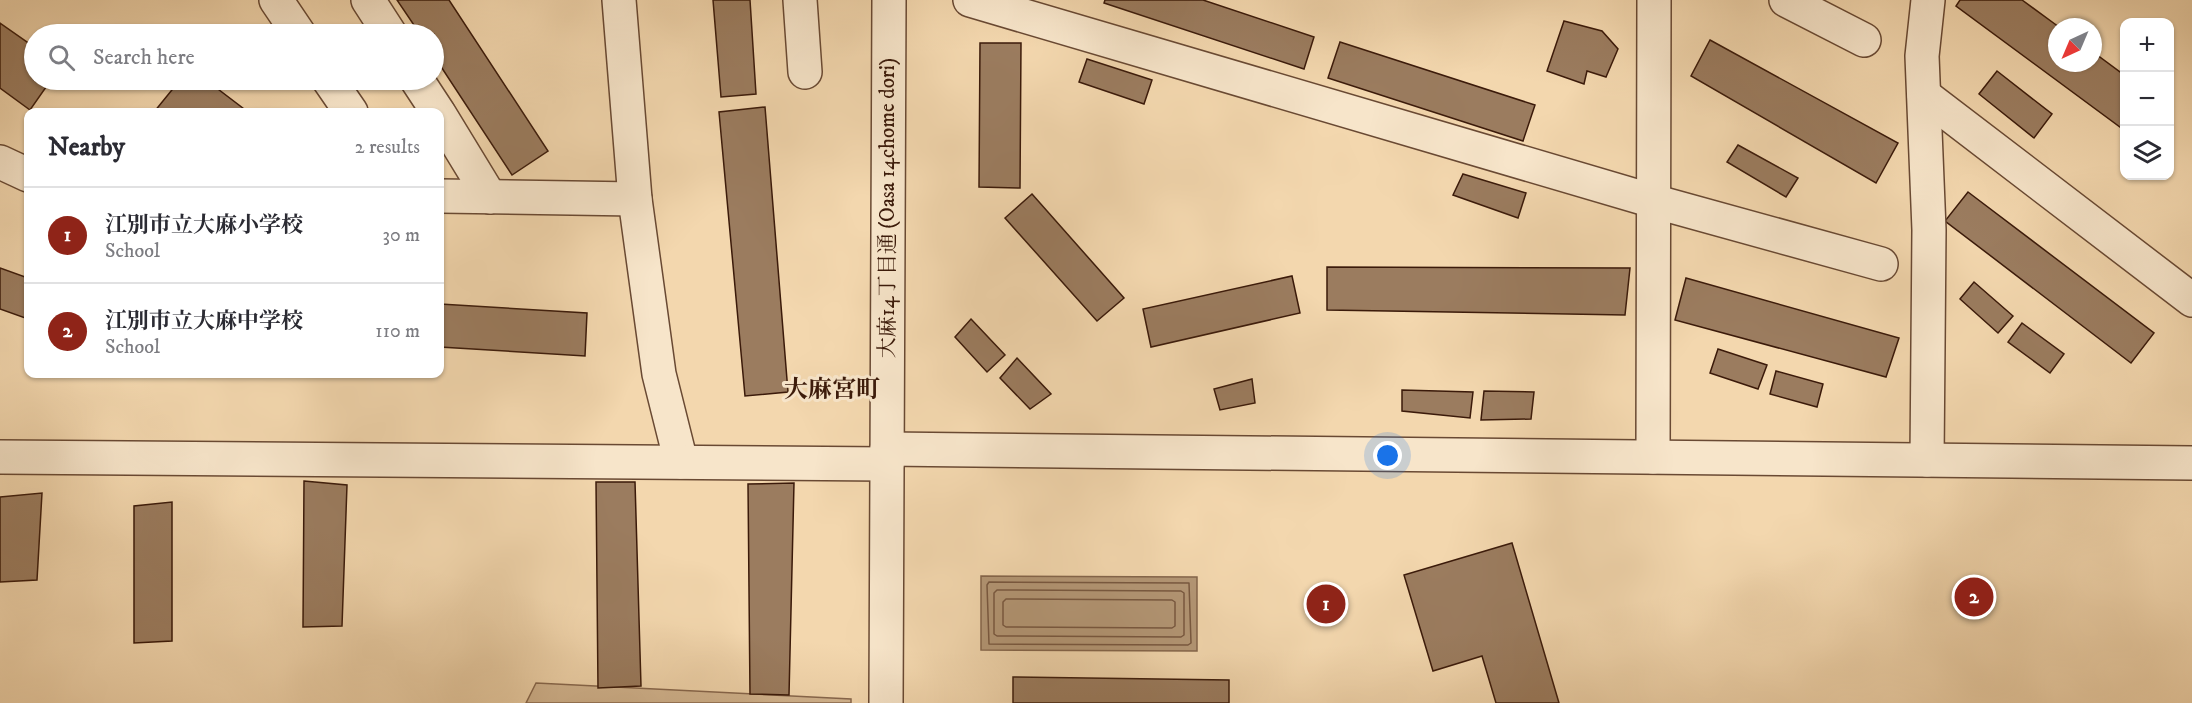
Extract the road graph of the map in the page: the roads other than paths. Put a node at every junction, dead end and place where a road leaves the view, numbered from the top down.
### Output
1 (276, 0) edge
2 (368, 0) edge
3 (619, 0) edge
4 (800, 0) edge
5 (889, 0) edge
6 (970, 0) edge
7 (1654, 0) edge
8 (1786, 0) edge
9 (1928, 0) edge
10 (292, 24) edge
11 (384, 24) edge
12 (1864, 40) dead end
13 (804, 72) dead end
14 (336, 90) edge
15 (423, 90) edge
16 (1924, 95) junction
17 (348, 108) edge
18 (435, 108) edge
19 (444, 122) edge
20 (0, 162) edge
21 (24, 173) edge
22 (444, 196) edge
23 (490, 197) junction
24 (635, 199) junction
25 (1653, 201) junction
26 (1881, 264) dead end
27 (2192, 300) edge
28 (887, 456) junction
29 (0, 457) edge
30 (1653, 457) junction
31 (1927, 460) junction
32 (681, 462) junction
33 (2192, 463) edge
34 (886, 703) edge

1 - 10 street
2 - 11 street
3 - 24 street
4 - 13 street
5 - 28 street, 大麻14丁目通 (Oasa 14chome dori)
6 - 25 street
7 - 25 street
8 - 12 street
9 - 16 street
14 - 17 street
15 - 18 street
16 - 27 street
16 - 31 street
19 - 23 street
20 - 21 street
22 - 23 street
23 - 24 street
24 - 32 street
25 - 26 street
25 - 30 street
28 - 30 street
28 - 32 street
28 - 34 street, 大麻14丁目通 (Oasa 14chome dori)
29 - 32 street
30 - 31 street
31 - 33 street

